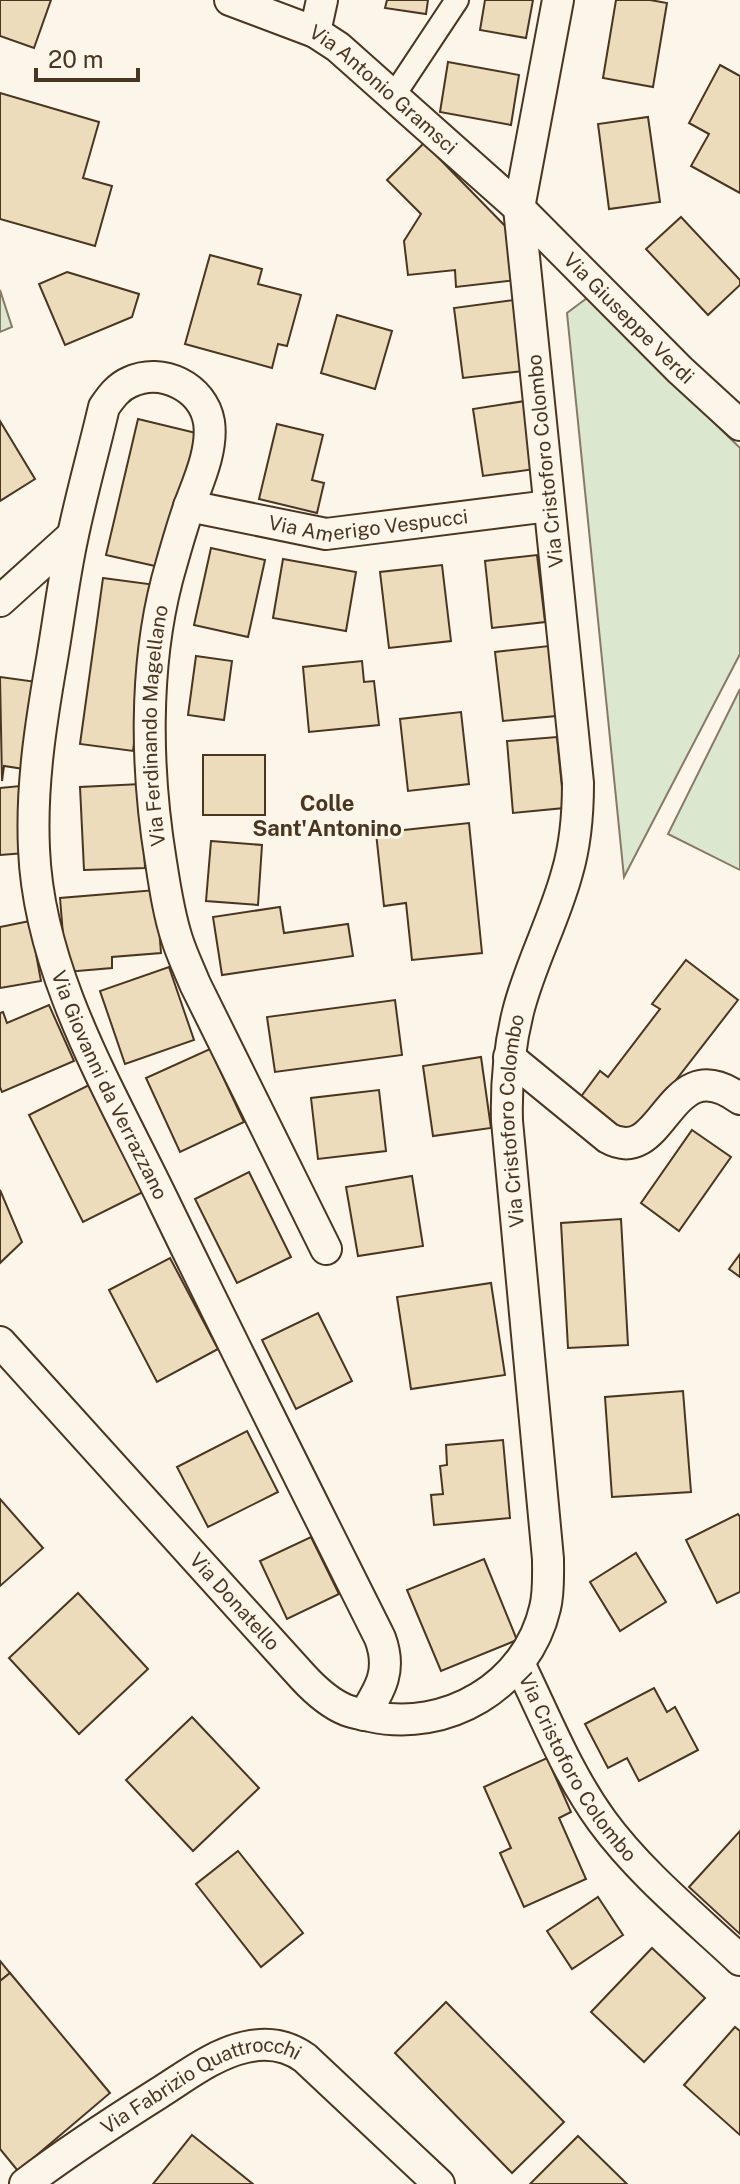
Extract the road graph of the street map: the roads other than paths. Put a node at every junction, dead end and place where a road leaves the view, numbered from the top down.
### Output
1 (230, 0) edge
2 (322, 0) edge
3 (457, 0) edge
4 (558, 0) edge
5 (315, 32) junction
6 (394, 95) junction
7 (519, 208) junction
8 (104, 407) joint
9 (740, 425) edge
10 (189, 506) junction
11 (549, 506) junction
12 (72, 536) junction
13 (0, 601) edge
14 (509, 1057) junction
15 (740, 1099) edge
16 (326, 1249) dead end
17 (0, 1342) edge
18 (519, 1663) junction
19 (364, 1715) junction
20 (740, 1960) edge
21 (25, 2184) edge
22 (439, 2184) edge

1 - 5 street, Via Antonio Gramsci
2 - 5 street
3 - 6 street
4 - 7 street, Via Cristoforo Colombo
5 - 6 street, Via Antonio Gramsci
6 - 7 street, Via Antonio Gramsci
7 - 9 street, Via Giuseppe Verdi
7 - 11 street, Via Cristoforo Colombo
8 - 10 street, Via Ferdinando Magellano
8 - 12 street, Via Giovanni da Verrazzano
10 - 11 street, Via Amerigo Vespucci
10 - 16 street, Via Ferdinando Magellano
11 - 14 street, Via Cristoforo Colombo
12 - 13 street
12 - 19 street, Via Giovanni da Verrazzano
14 - 15 street
14 - 18 street, Via Cristoforo Colombo
17 - 19 street, Via Donatello
18 - 19 street, Via Donatello
18 - 20 street, Via Cristoforo Colombo
21 - 22 street, Via Fabrizio Quattrocchi

